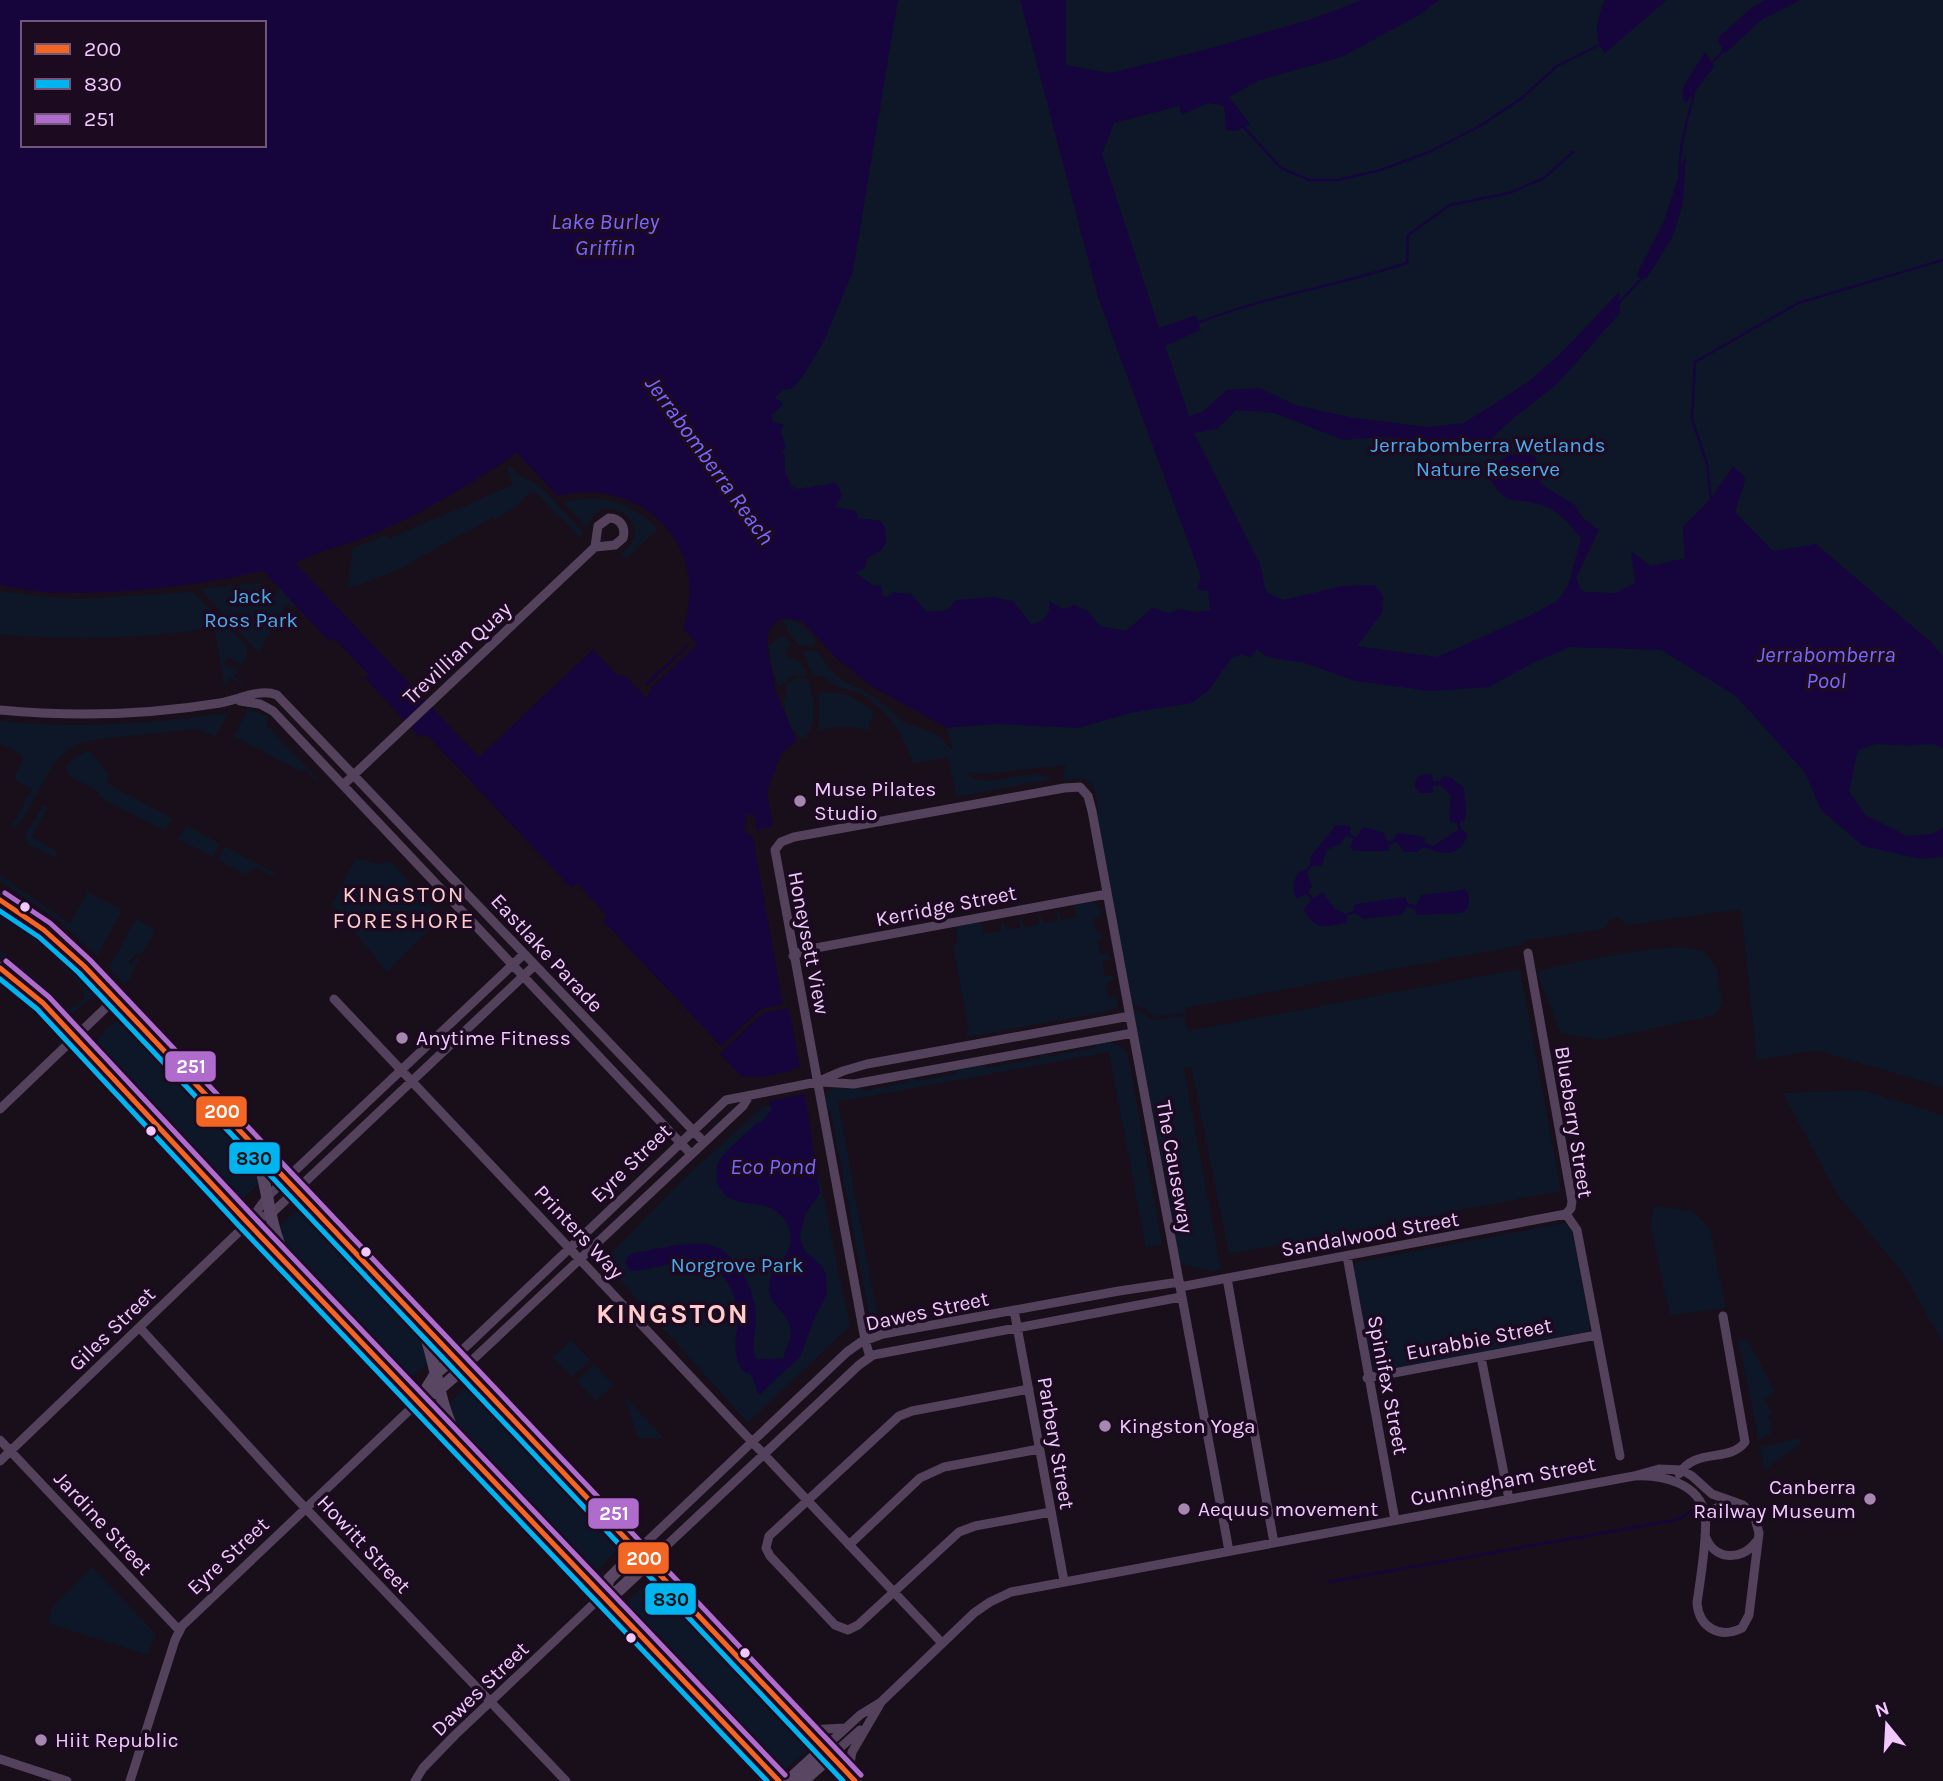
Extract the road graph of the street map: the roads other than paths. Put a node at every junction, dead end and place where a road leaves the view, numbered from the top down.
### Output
1 (595, 547) dead end
2 (279, 696) junction
3 (235, 701) junction
4 (0, 710) edge
5 (274, 711) junction
6 (355, 775) junction
7 (343, 785) junction
8 (1084, 790) joint
9 (1107, 894) junction
10 (0, 900) edge
11 (1528, 953) dead end
12 (524, 954) junction
13 (793, 956) junction
14 (513, 964) junction
15 (535, 965) junction
16 (0, 968) edge
17 (524, 976) junction
18 (116, 999) junction
19 (334, 999) dead end
20 (1130, 1016) junction
21 (1133, 1032) junction
22 (75, 1037) junction
23 (401, 1070) junction
24 (412, 1081) junction
25 (817, 1082) junction
26 (750, 1096) junction
27 (0, 1109) edge
28 (692, 1131) junction
29 (681, 1142) junction
30 (704, 1142) junction
31 (253, 1144) junction
32 (319, 1148) junction
33 (691, 1154) junction
34 (329, 1159) junction
35 (286, 1179) junction
36 (296, 1190) junction
37 (268, 1196) junction
38 (272, 1213) junction
39 (1566, 1214) junction
40 (248, 1223) junction
41 (570, 1249) junction
42 (1347, 1256) junction
43 (580, 1259) junction
44 (289, 1265) junction
45 (1227, 1278) junction
46 (1180, 1289) junction
47 (1014, 1310) junction
48 (1723, 1316) dead end
49 (420, 1321) junction
50 (1017, 1327) junction
51 (141, 1328) junction
52 (485, 1329) junction
53 (1597, 1335) junction
54 (495, 1339) junction
55 (865, 1340) junction
56 (456, 1357) junction
57 (870, 1357) junction
58 (1481, 1357) junction
59 (465, 1367) junction
60 (436, 1373) junction
61 (1367, 1378) junction
62 (1028, 1389) junction
63 (440, 1391) junction
64 (419, 1401) junction
65 (0, 1440) edge
66 (752, 1441) junction
67 (1039, 1449) junction
68 (463, 1450) junction
69 (11, 1451) junction
70 (765, 1455) junction
71 (1620, 1456) dead end
72 (0, 1461) edge
73 (1682, 1470) junction
74 (1634, 1476) junction
75 (1675, 1482) junction
76 (1509, 1499) junction
77 (808, 1500) junction
78 (1737, 1503) junction
79 (307, 1508) junction
80 (1051, 1512) junction
81 (1395, 1520) junction
82 (668, 1522) junction
83 (1705, 1527) junction
84 (679, 1534) junction
85 (1758, 1537) junction
86 (1274, 1543) junction
87 (849, 1545) junction
88 (637, 1551) junction
89 (1229, 1551) junction
90 (648, 1563) junction
91 (1064, 1581) junction
92 (894, 1591) junction
93 (603, 1595) junction
94 (179, 1630) junction
95 (942, 1643) junction
96 (490, 1702) junction
97 (881, 1702) junction
98 (867, 1724) junction
99 (846, 1728) junction
100 (807, 1730) junction
101 (827, 1752) junction
102 (0, 1759) edge
103 (760, 1761) junction
104 (852, 1777) edge
105 (67, 1781) edge
106 (130, 1781) edge
107 (415, 1781) edge
108 (566, 1781) edge
109 (764, 1781) edge
110 (779, 1781) edge
111 (788, 1781) edge
112 (803, 1781) edge

1 - 6 street, Trevillian Quay
2 - 3 street
2 - 5 street
2 - 6 street, Eastlake Parade
3 - 4 street
3 - 5 street
5 - 7 street, Eastlake Parade
6 - 7 street, Trevillian Quay
6 - 12 street, Eastlake Parade
7 - 14 street, Eastlake Parade
8 - 9 street, The Causeway
8 - 13 street, Honeysett View
9 - 13 street, Kerridge Street
9 - 20 street, The Causeway
10 - 18 main road
11 - 39 street, Blueberry Street
12 - 14 street, Giles Street
12 - 15 street, Eastlake Parade
13 - 25 street, Honeysett View
14 - 17 street, Eastlake Parade
14 - 23 street, Giles Street
15 - 17 street, Giles Street
15 - 28 street, Eastlake Parade
16 - 22 main road
17 - 24 street, Giles Street
17 - 29 street, Eastlake Parade
18 - 22 street
18 - 31 main road
19 - 23 street, Printers Way
20 - 21 street, The Causeway
20 - 25 street, Eyre Street
21 - 25 street, Eyre Street
21 - 46 street, The Causeway
22 - 27 street
22 - 40 main road
23 - 24 street, Printers Way
23 - 32 street, Giles Street
24 - 34 street, Giles Street
24 - 41 street, Printers Way
25 - 26 street, Eyre Street
25 - 55 street, Honeysett View
26 - 28 street, Eyre Street
26 - 30 street, Eyre Street
28 - 29 street, Eyre Street
28 - 30 street, Eastlake Parade
29 - 33 street, Eastlake Parade
29 - 41 street, Eyre Street
30 - 33 street, Eyre Street
31 - 35 main road
31 - 37 main road
32 - 34 street
32 - 35 street, Giles Street
33 - 43 street, Eyre Street
34 - 36 street, Giles Street
35 - 36 main road
35 - 37 street, Giles Street
36 - 38 street, Giles Street
36 - 49 main road
37 - 38 main road
37 - 40 street, Giles Street
38 - 40 street, Giles Street
38 - 44 main road
39 - 42 street, Sandalwood Street
39 - 53 street, Blueberry Street
40 - 44 main road
40 - 51 street, Giles Street
41 - 43 street, Printers Way
41 - 52 street, Eyre Street
42 - 45 street, Sandalwood Street
42 - 61 street, Spinifex Street
43 - 54 street, Eyre Street
43 - 66 street, Printers Way
44 - 64 main road
45 - 46 street, Sandalwood Street
45 - 86 street
46 - 47 street, Dawes Street
46 - 50 street, Dawes Street
46 - 89 street, The Causeway
47 - 50 street, Parbery Street
47 - 55 street, Dawes Street
48 - 73 street
49 - 56 main road
49 - 60 main road
50 - 57 street, Dawes Street
50 - 62 street, Parbery Street
51 - 69 street, Giles Street
51 - 79 street, Howitt Street
52 - 54 street
52 - 56 street, Eyre Street
53 - 58 street, Eurabbie Street
53 - 71 street, Blueberry Street
54 - 59 street, Eyre Street
55 - 57 street, Honeysett View
55 - 66 street, Dawes Street
56 - 59 main road
56 - 60 main road, Eyre Street
57 - 70 street, Dawes Street
58 - 61 street, Eurabbie Street
58 - 76 street
59 - 63 main road, Eyre Street
59 - 88 main road
60 - 63 main road
60 - 64 main road, Eyre Street
61 - 81 street, Spinifex Street
62 - 67 street, Parbery Street
62 - 77 street
63 - 64 main road, Eyre Street
63 - 68 main road
64 - 68 main road
64 - 79 street, Eyre Street
65 - 69 street, Jardine Street
66 - 70 street, Printers Way
66 - 82 street, Dawes Street
67 - 80 street, Parbery Street
67 - 87 street
68 - 93 main road
69 - 72 street, Giles Street
69 - 94 street, Jardine Street
70 - 77 street, Printers Way
70 - 84 street, Dawes Street
73 - 74 street, Cunningham Street
73 - 75 street
73 - 78 street
74 - 75 street, Cunningham Street
74 - 76 street, Cunningham Street
75 - 83 street
76 - 81 street, Cunningham Street
77 - 87 street, Printers Way
77 - 92 street
78 - 83 street
78 - 85 street
79 - 94 street, Eyre Street
79 - 96 street, Howitt Street
80 - 91 street, Parbery Street
80 - 92 street
81 - 86 street, Cunningham Street
82 - 84 street
82 - 88 street, Dawes Street
83 - 85 street
83 - 85 street
84 - 90 street, Dawes Street
86 - 89 street, Cunningham Street
87 - 92 street, Printers Way
88 - 90 main road
88 - 93 main road
89 - 91 street, Cunningham Street
90 - 93 main road
90 - 100 main road
91 - 95 street, Cunningham Street
92 - 95 street, Printers Way
93 - 96 street, Dawes Street
93 - 103 main road
94 - 106 street, Eyre Street
95 - 97 street, Cunningham Street
96 - 107 street, Dawes Street
96 - 108 street, Howitt Street
97 - 98 street, Cunningham Street
97 - 99 street, Cunningham Street
98 - 101 street, Cunningham Street
98 - 104 street, Cunningham Street
99 - 100 street
99 - 101 street, Cunningham Street
100 - 101 main road
101 - 104 main road
101 - 111 main road, Cunningham Street
101 - 112 main road, Cunningham Street
102 - 105 street
103 - 109 street
103 - 110 main road

